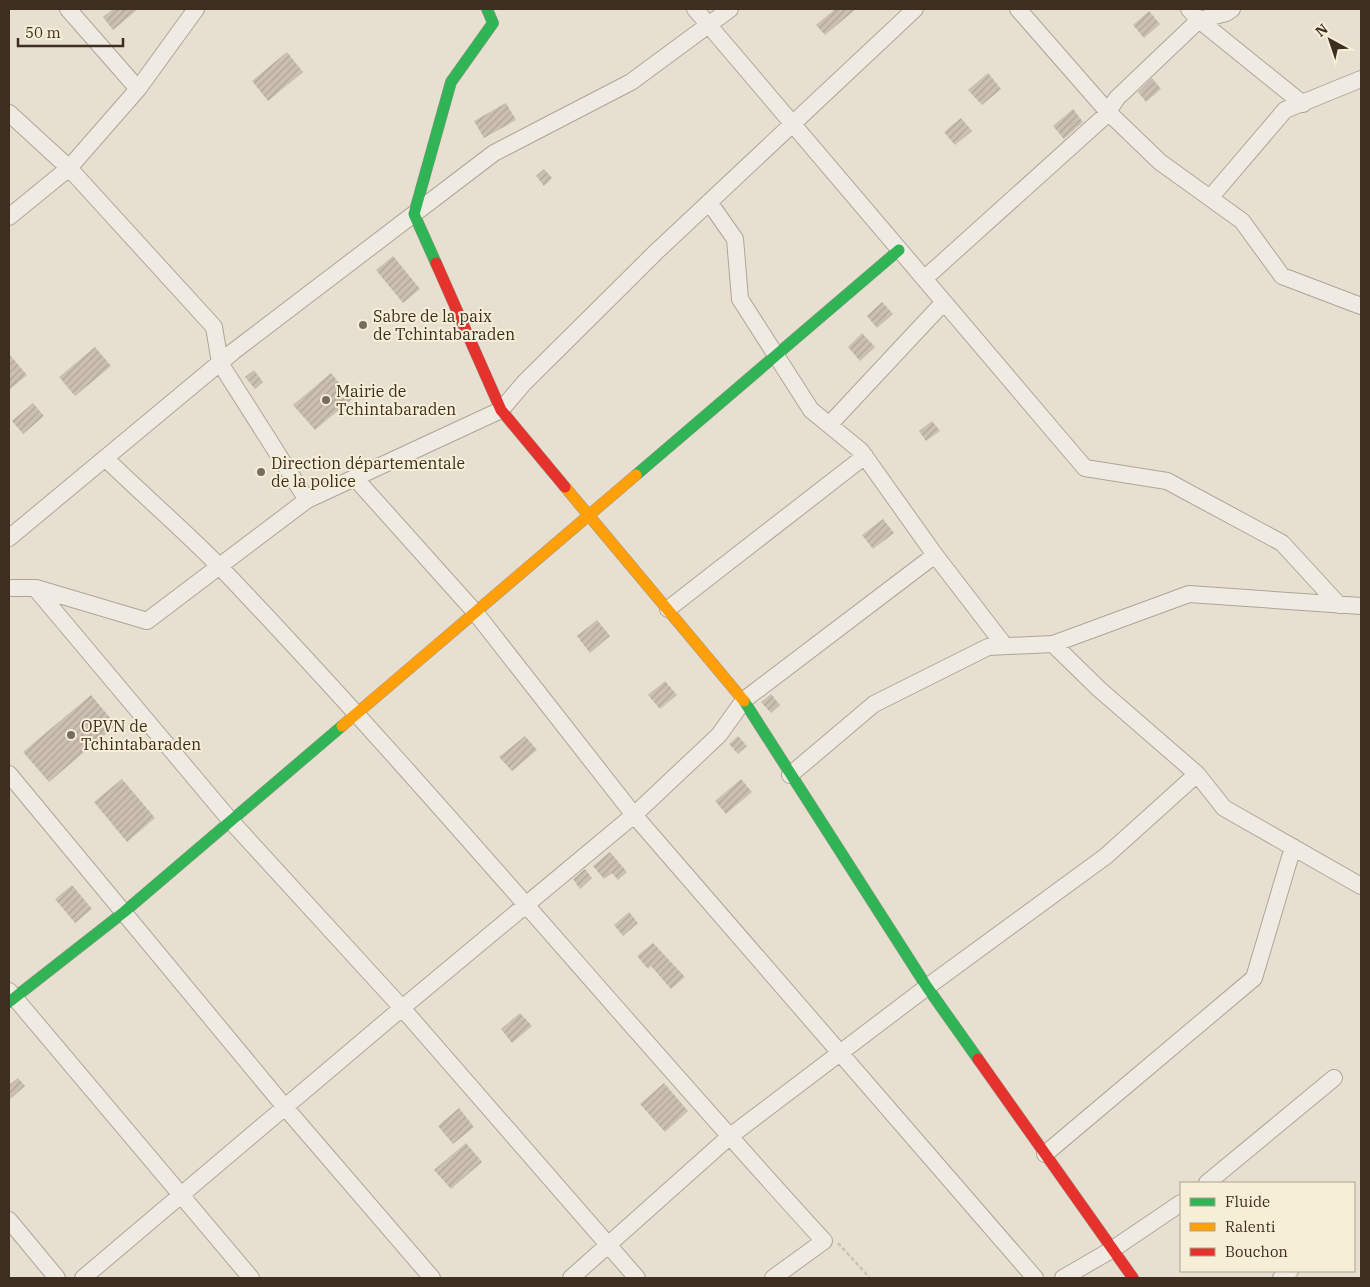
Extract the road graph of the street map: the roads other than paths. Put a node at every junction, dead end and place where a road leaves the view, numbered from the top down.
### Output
1 (68, 9) edge
2 (196, 9) edge
3 (487, 9) edge
4 (695, 9) edge
5 (730, 9) edge
6 (915, 9) edge
7 (1018, 9) edge
8 (1232, 9) edge
9 (1194, 15) edge
10 (708, 25) junction
11 (1361, 79) edge
12 (138, 88) junction
13 (1303, 104) junction
14 (1108, 112) junction
15 (9, 113) edge
16 (793, 124) junction
17 (69, 168) junction
18 (1210, 198) junction
19 (709, 202) junction
20 (414, 214) junction
21 (9, 218) edge
22 (899, 250) junction
23 (924, 279) junction
24 (944, 302) junction
25 (1361, 306) edge
26 (775, 356) junction
27 (220, 363) junction
28 (501, 410) junction
29 (829, 425) junction
30 (865, 456) junction
31 (105, 458) junction
32 (355, 478) junction
33 (307, 500) junction
34 (589, 515) junction
35 (9, 538) edge
36 (935, 555) junction
37 (219, 567) junction
38 (9, 588) edge
39 (36, 588) junction
40 (1339, 604) junction
41 (1361, 606) edge
42 (668, 609) junction
43 (475, 612) junction
44 (1053, 644) junction
45 (1005, 646) junction
46 (744, 700) junction
47 (356, 715) junction
48 (9, 774) edge
49 (1197, 774) junction
50 (790, 775) junction
51 (634, 816) junction
52 (230, 820) junction
53 (1293, 847) junction
54 (1361, 886) edge
55 (525, 905) junction
56 (124, 912) junction
57 (926, 987) junction
58 (11, 997) edge
59 (402, 1008) junction
60 (839, 1054) junction
61 (1334, 1078) dead end
62 (284, 1106) junction
63 (729, 1137) junction
64 (1045, 1154) junction
65 (1208, 1182) edge
66 (180, 1195) junction
67 (1180, 1204) edge
68 (9, 1220) edge
69 (608, 1247) junction
70 (1113, 1249) junction
71 (781, 1276) edge
72 (57, 1278) edge
73 (82, 1278) edge
74 (251, 1278) edge
75 (432, 1278) edge
76 (571, 1278) edge
77 (637, 1278) edge
78 (1035, 1278) edge
79 (1063, 1278) edge
80 (1133, 1278) edge

1 - 12 street
2 - 12 street
3 - 20 street
4 - 10 street
5 - 10 street
6 - 16 street
7 - 14 street
8 - 9 street
9 - 13 street
9 - 14 street
10 - 16 street
10 - 20 street
11 - 13 street
12 - 17 street
13 - 18 street
14 - 18 street
14 - 23 street
15 - 17 street
16 - 19 street
16 - 22 street
17 - 21 street
17 - 27 street
18 - 25 street
19 - 26 street
19 - 28 street
20 - 27 street
20 - 28 street
22 - 23 street
22 - 26 street
23 - 24 street
24 - 29 street
24 - 40 street
26 - 29 street
26 - 34 street
27 - 31 street
27 - 33 street
28 - 32 street
28 - 34 street
29 - 30 street
30 - 36 street
30 - 42 street
31 - 35 street
31 - 37 street
32 - 33 street
32 - 43 street
33 - 37 street
34 - 42 street
34 - 43 street
36 - 45 street
36 - 46 street
37 - 39 street
37 - 47 street
38 - 39 street
39 - 52 street
40 - 41 street
40 - 44 street
42 - 46 street
43 - 47 street
43 - 51 street
44 - 45 street
44 - 49 street
45 - 50 street
46 - 50 street
46 - 51 street
47 - 52 street
47 - 55 street
48 - 56 street
49 - 53 street
49 - 57 street
50 - 57 street
51 - 55 street
51 - 60 street
52 - 56 street
52 - 59 street
53 - 54 street
53 - 64 street
55 - 59 street
55 - 63 street
56 - 58 street
56 - 62 street
57 - 60 street
57 - 64 street
58 - 66 street
59 - 62 street
59 - 69 street
60 - 63 street
60 - 78 street
61 - 65 street
62 - 66 street
62 - 75 street
63 - 69 street
63 - 71 street
64 - 70 street
66 - 73 street
66 - 74 street
67 - 70 street
68 - 72 street
69 - 76 street
69 - 77 street
70 - 79 street
70 - 80 street

